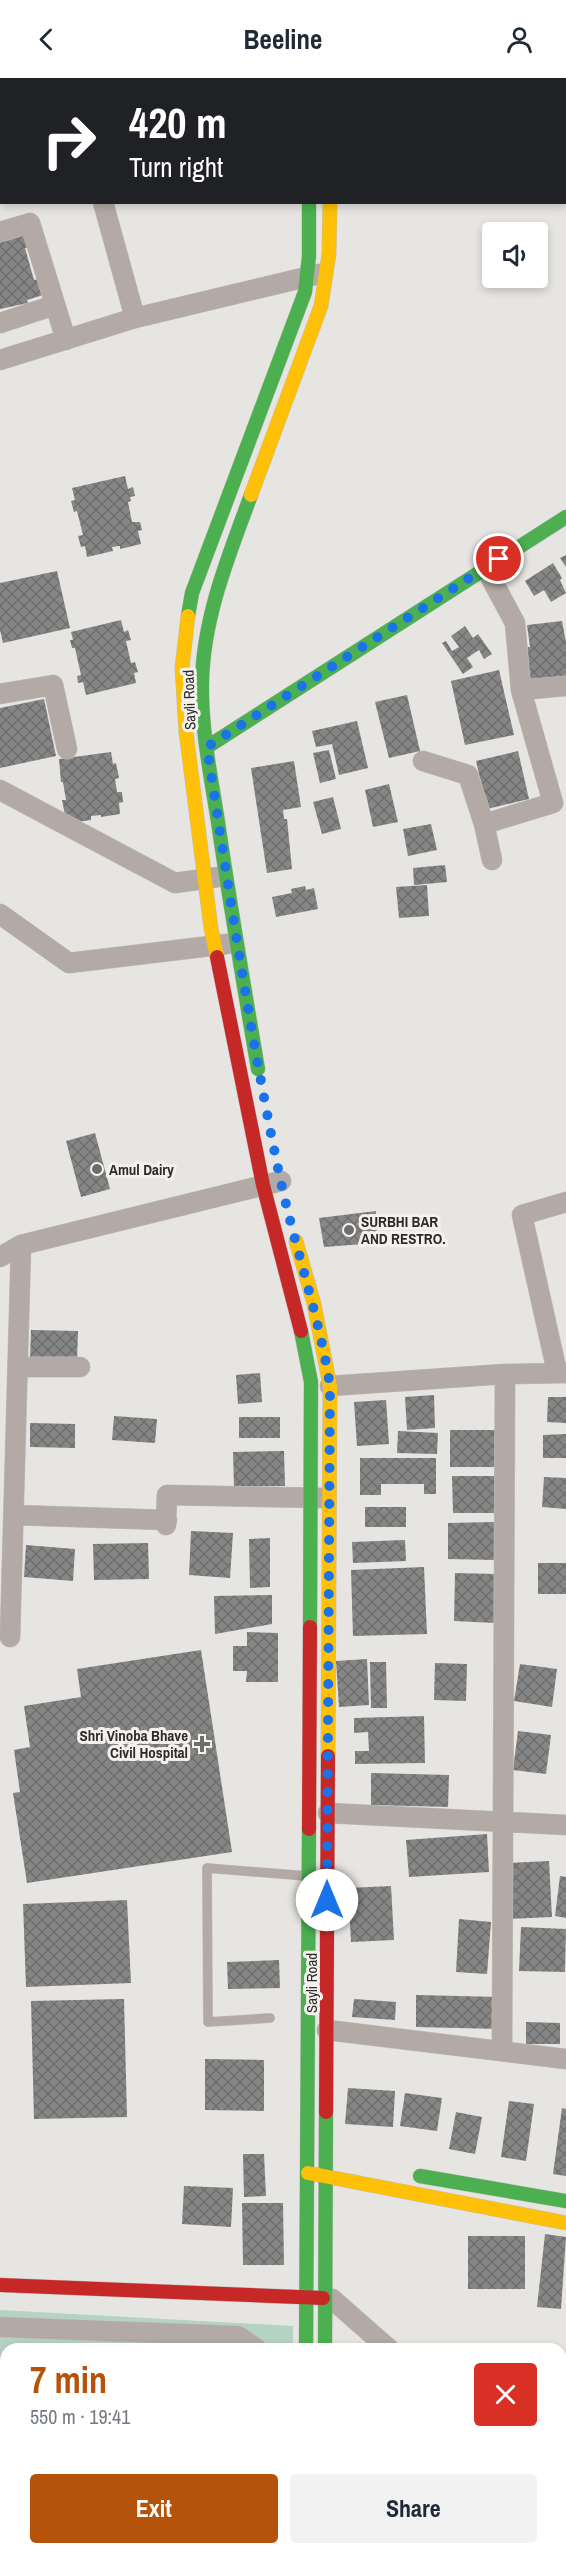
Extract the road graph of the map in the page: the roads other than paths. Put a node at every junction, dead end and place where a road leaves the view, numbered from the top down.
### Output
1 (104, 204) edge
2 (309, 204) edge
3 (330, 204) edge
4 (0, 232) edge
5 (328, 272) junction
6 (308, 277) junction
7 (56, 305) junction
8 (135, 318) junction
9 (0, 323) edge
10 (66, 340) junction
11 (0, 360) edge
12 (566, 517) edge
13 (485, 567) junction
14 (566, 686) edge
15 (521, 690) junction
16 (0, 694) edge
17 (207, 747) junction
18 (67, 749) dead end
19 (423, 761) dead end
20 (0, 790) edge
21 (484, 824) junction
22 (492, 860) dead end
23 (226, 876) junction
24 (206, 879) junction
25 (0, 914) edge
26 (236, 943) junction
27 (214, 945) junction
28 (261, 1085) dead end
29 (276, 1182) junction
30 (566, 1202) edge
31 (292, 1223) dead end
32 (21, 1245) junction
33 (0, 1257) edge
34 (18, 1367) junction
35 (80, 1367) dead end
36 (562, 1372) edge
37 (505, 1374) junction
38 (330, 1386) junction
39 (309, 1497) junction
40 (330, 1498) junction
41 (14, 1515) junction
42 (10, 1637) dead end
43 (328, 1813) junction
44 (504, 1821) junction
45 (566, 1825) edge
46 (308, 1876) junction
47 (327, 1878) junction
48 (270, 2018) dead end
49 (327, 2030) junction
50 (502, 2051) junction
51 (566, 2059) edge
52 (306, 2156) junction
53 (331, 2161) junction
54 (306, 2173) junction
55 (406, 2174) dead end
56 (326, 2176) junction
57 (566, 2201) edge
58 (566, 2223) edge
59 (0, 2285) edge
60 (315, 2298) junction
61 (0, 2328) edge
62 (73, 2340) edge
63 (184, 2341) edge
64 (248, 2343) edge
65 (307, 2343) edge
66 (324, 2343) edge
67 (382, 2343) edge

1 - 8 street
2 - 6 main road
3 - 5 main road, Sayli Road
4 - 7 street
5 - 6 street
5 - 17 main road, Sayli Road
6 - 8 street
6 - 24 main road
7 - 9 street
7 - 10 street
8 - 10 street
10 - 11 street
12 - 13 main road
13 - 15 street
13 - 17 main road
14 - 15 street
15 - 21 street
16 - 18 street
17 - 23 main road, Sayli Road
19 - 21 street
20 - 24 street
21 - 22 street
23 - 24 street
23 - 26 main road, Sayli Road
24 - 27 main road
25 - 27 street
26 - 27 street
26 - 28 main road, Sayli Road
27 - 29 main road
29 - 32 street
29 - 39 main road
30 - 36 street
31 - 38 main road, Sayli Road
32 - 33 street
32 - 34 street
34 - 35 street
34 - 41 street
36 - 37 street
37 - 38 street
37 - 44 street
38 - 40 main road, Sayli Road
39 - 40 street
39 - 41 street
39 - 46 main road
40 - 43 main road, Sayli Road
41 - 42 street
43 - 44 street
43 - 47 main road, Sayli Road
44 - 45 street
44 - 50 street
46 - 47 lane
46 - 48 lane
46 - 52 main road
47 - 49 main road, Sayli Road
49 - 50 street
49 - 53 main road, Sayli Road
50 - 51 street
52 - 53 main road
52 - 54 main road
53 - 56 main road, Sayli Road
54 - 56 main road
54 - 60 main road
55 - 57 main road
56 - 58 main road
56 - 60 main road, Sayli Road
59 - 60 main road
60 - 65 main road
60 - 66 main road
60 - 67 street
61 - 62 street
62 - 63 street
63 - 64 street

